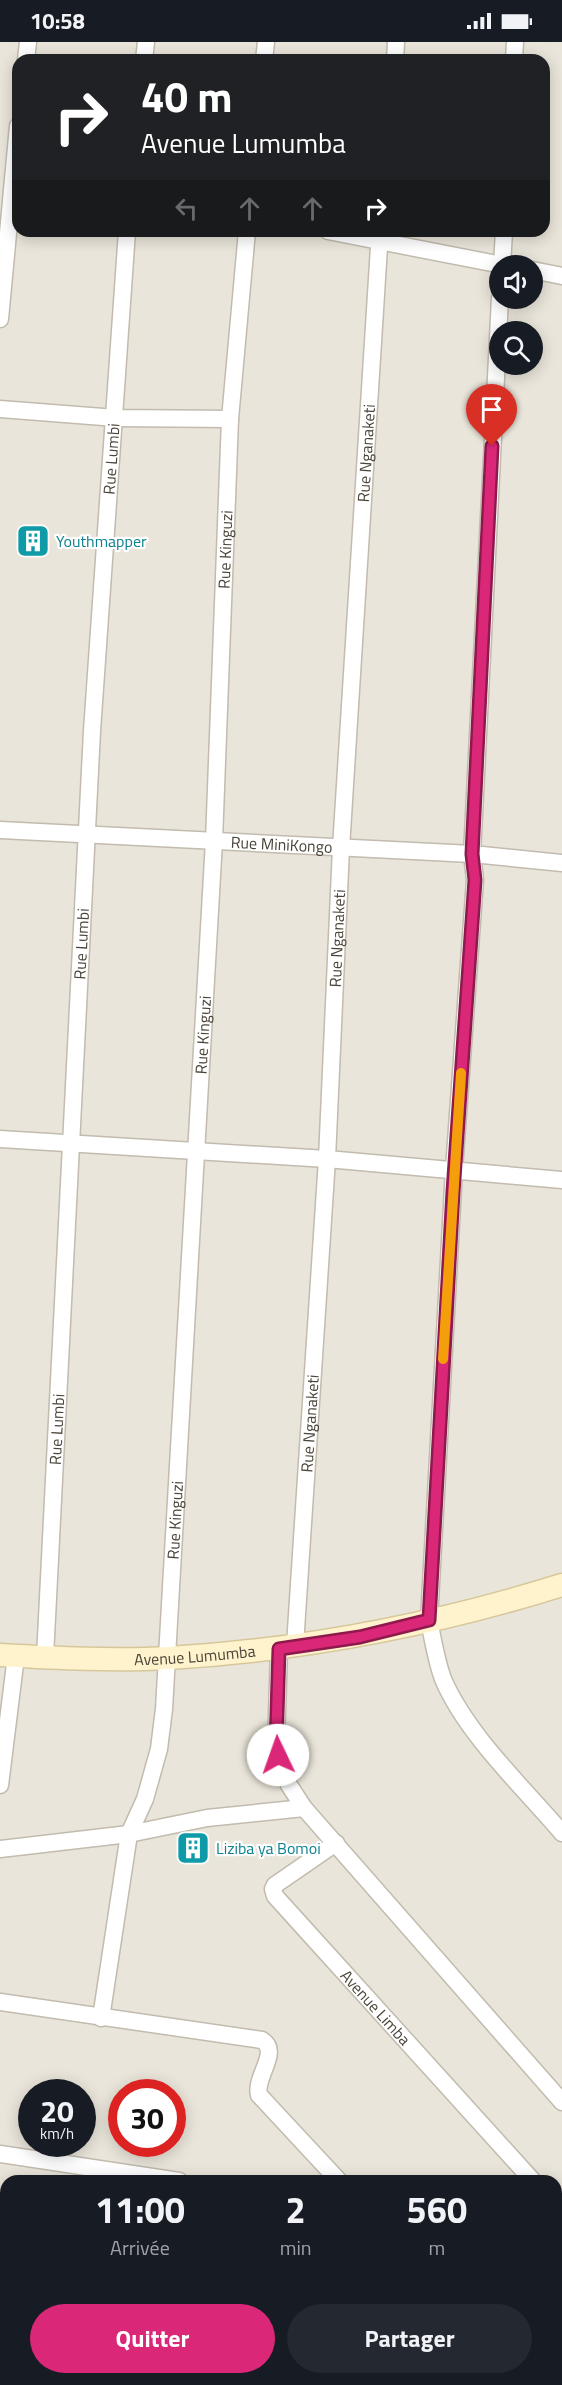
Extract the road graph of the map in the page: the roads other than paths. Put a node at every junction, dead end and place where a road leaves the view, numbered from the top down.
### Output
1 (10, 172) edge
2 (127, 237) edge
3 (246, 237) edge
4 (380, 237) edge
5 (384, 237) edge
6 (504, 237) edge
7 (503, 255) edge
8 (489, 262) edge
9 (543, 272) edge
10 (562, 276) edge
11 (499, 309) edge
12 (0, 319) edge
13 (0, 409) edge
14 (116, 418) junction
15 (230, 419) junction
16 (0, 830) edge
17 (87, 834) junction
18 (214, 841) junction
19 (341, 848) junction
20 (472, 854) junction
21 (562, 863) edge
22 (0, 1138) edge
23 (71, 1144) junction
24 (197, 1153) junction
25 (327, 1159) junction
26 (454, 1169) junction
27 (562, 1180) edge
28 (562, 1585) edge
29 (429, 1620) junction
30 (287, 1647) junction
31 (8, 1655) edge
32 (45, 1657) junction
33 (166, 1658) junction
34 (0, 1785) edge
35 (304, 1808) junction
36 (562, 1833) edge
37 (129, 1834) junction
38 (336, 1843) junction
39 (0, 1849) edge
40 (0, 2002) edge
41 (101, 2018) junction
42 (562, 2102) edge
43 (0, 2154) edge
44 (139, 2175) edge
45 (333, 2175) edge
46 (528, 2175) edge

1 - 12 street
2 - 14 street, Rue Lumbi
3 - 15 street, Rue Kinguzi
4 - 19 street, Rue Nganaketi
5 - 8 street
6 - 7 street
9 - 10 street
11 - 20 street
13 - 14 street
14 - 15 street
14 - 17 street, Rue Lumbi
15 - 18 street, Rue Kinguzi
16 - 17 street, Rue MiniKongo
17 - 18 street, Rue MiniKongo
17 - 23 street, Rue Lumbi
18 - 19 street, Rue MiniKongo
18 - 24 street, Rue Kinguzi
19 - 20 street, Rue MiniKongo
19 - 25 street, Rue Nganaketi
20 - 21 street, Rue MiniKongo
20 - 26 street
22 - 23 street
23 - 24 street
23 - 32 street, Rue Lumbi
24 - 25 street
24 - 33 street, Rue Kinguzi
25 - 26 street
25 - 30 street, Rue Nganaketi
26 - 27 street
26 - 29 street
28 - 29 street, Avenue Lumumba
29 - 30 street, Avenue Lumumba
29 - 36 street
30 - 33 street, Avenue Lumumba
30 - 35 street
31 - 32 street, Avenue Lumumba
31 - 34 street
32 - 33 street, Avenue Lumumba
33 - 37 street, Rue Kinguzi
35 - 37 street
35 - 38 street
37 - 39 street
37 - 41 street
38 - 42 street
38 - 46 street, Avenue Limba
40 - 41 street
41 - 45 street
43 - 44 street

